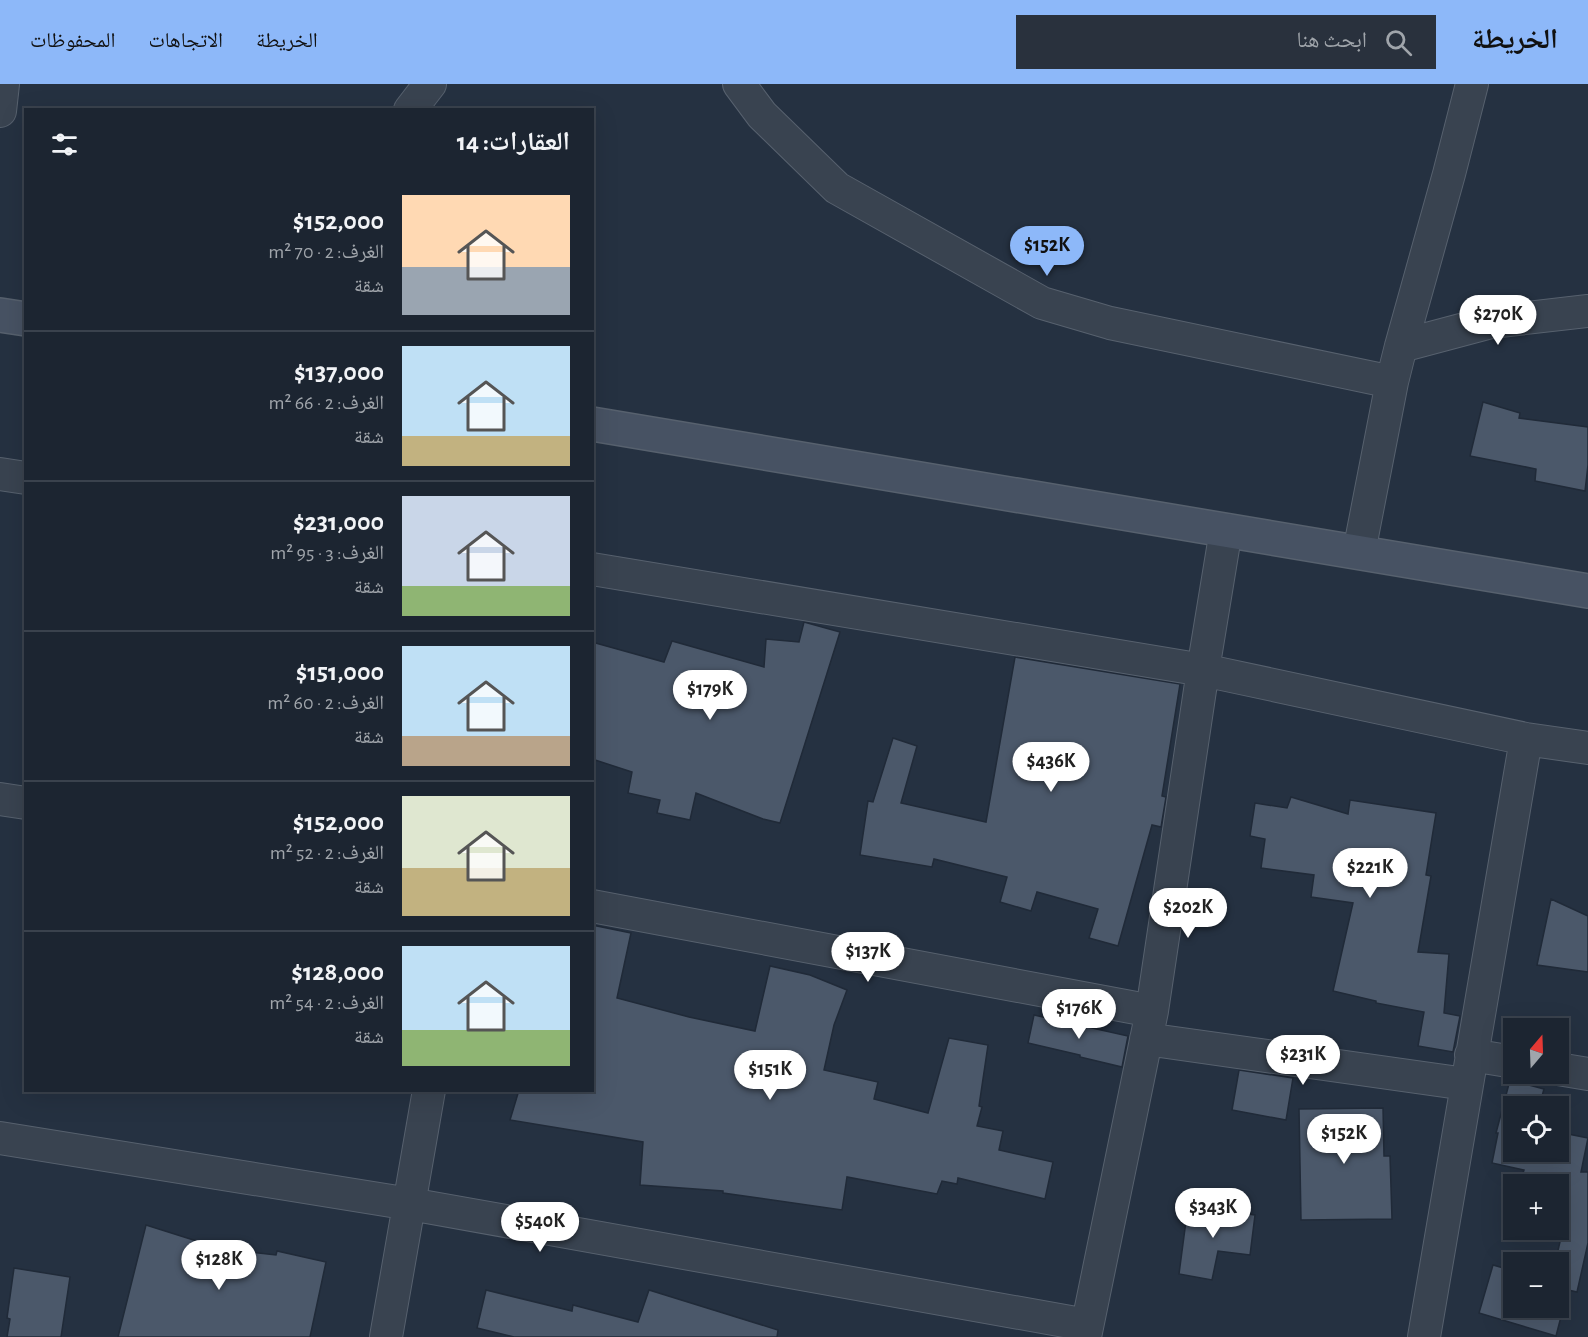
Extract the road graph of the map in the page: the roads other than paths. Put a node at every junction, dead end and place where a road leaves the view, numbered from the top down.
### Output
1 (3, 84) edge
2 (430, 84) edge
3 (739, 84) edge
4 (1472, 84) edge
5 (412, 108) edge
6 (0, 111) edge
7 (1588, 311) edge
8 (0, 315) edge
9 (24, 319) edge
10 (1401, 346) junction
11 (1392, 382) junction
12 (594, 424) edge
13 (0, 474) edge
14 (24, 478) edge
15 (1226, 531) junction
16 (1359, 552) junction
17 (594, 569) edge
18 (1588, 591) edge
19 (1203, 670) junction
20 (1526, 739) junction
21 (1588, 748) edge
22 (0, 799) edge
23 (24, 803) edge
24 (594, 906) edge
25 (1149, 1025) junction
26 (1503, 1064) edge
27 (1469, 1070) junction
28 (1569, 1071) edge
29 (1588, 1074) edge
30 (429, 1092) edge
31 (0, 1138) edge
32 (410, 1204) junction
33 (1086, 1331) edge
34 (386, 1337) edge
35 (1424, 1337) edge

1 - 6 street
2 - 5 street
3 - 11 street
4 - 10 street
7 - 10 street
8 - 9 street
10 - 11 street
11 - 16 street
12 - 15 street
13 - 14 street
15 - 16 street
15 - 19 street
16 - 18 street
17 - 19 street
19 - 20 street
19 - 25 street
20 - 21 street
20 - 27 street
22 - 23 street
24 - 25 street
25 - 27 street
25 - 33 street
26 - 27 street
27 - 35 street
28 - 29 street
30 - 32 street
31 - 32 street
32 - 33 street
32 - 34 street

